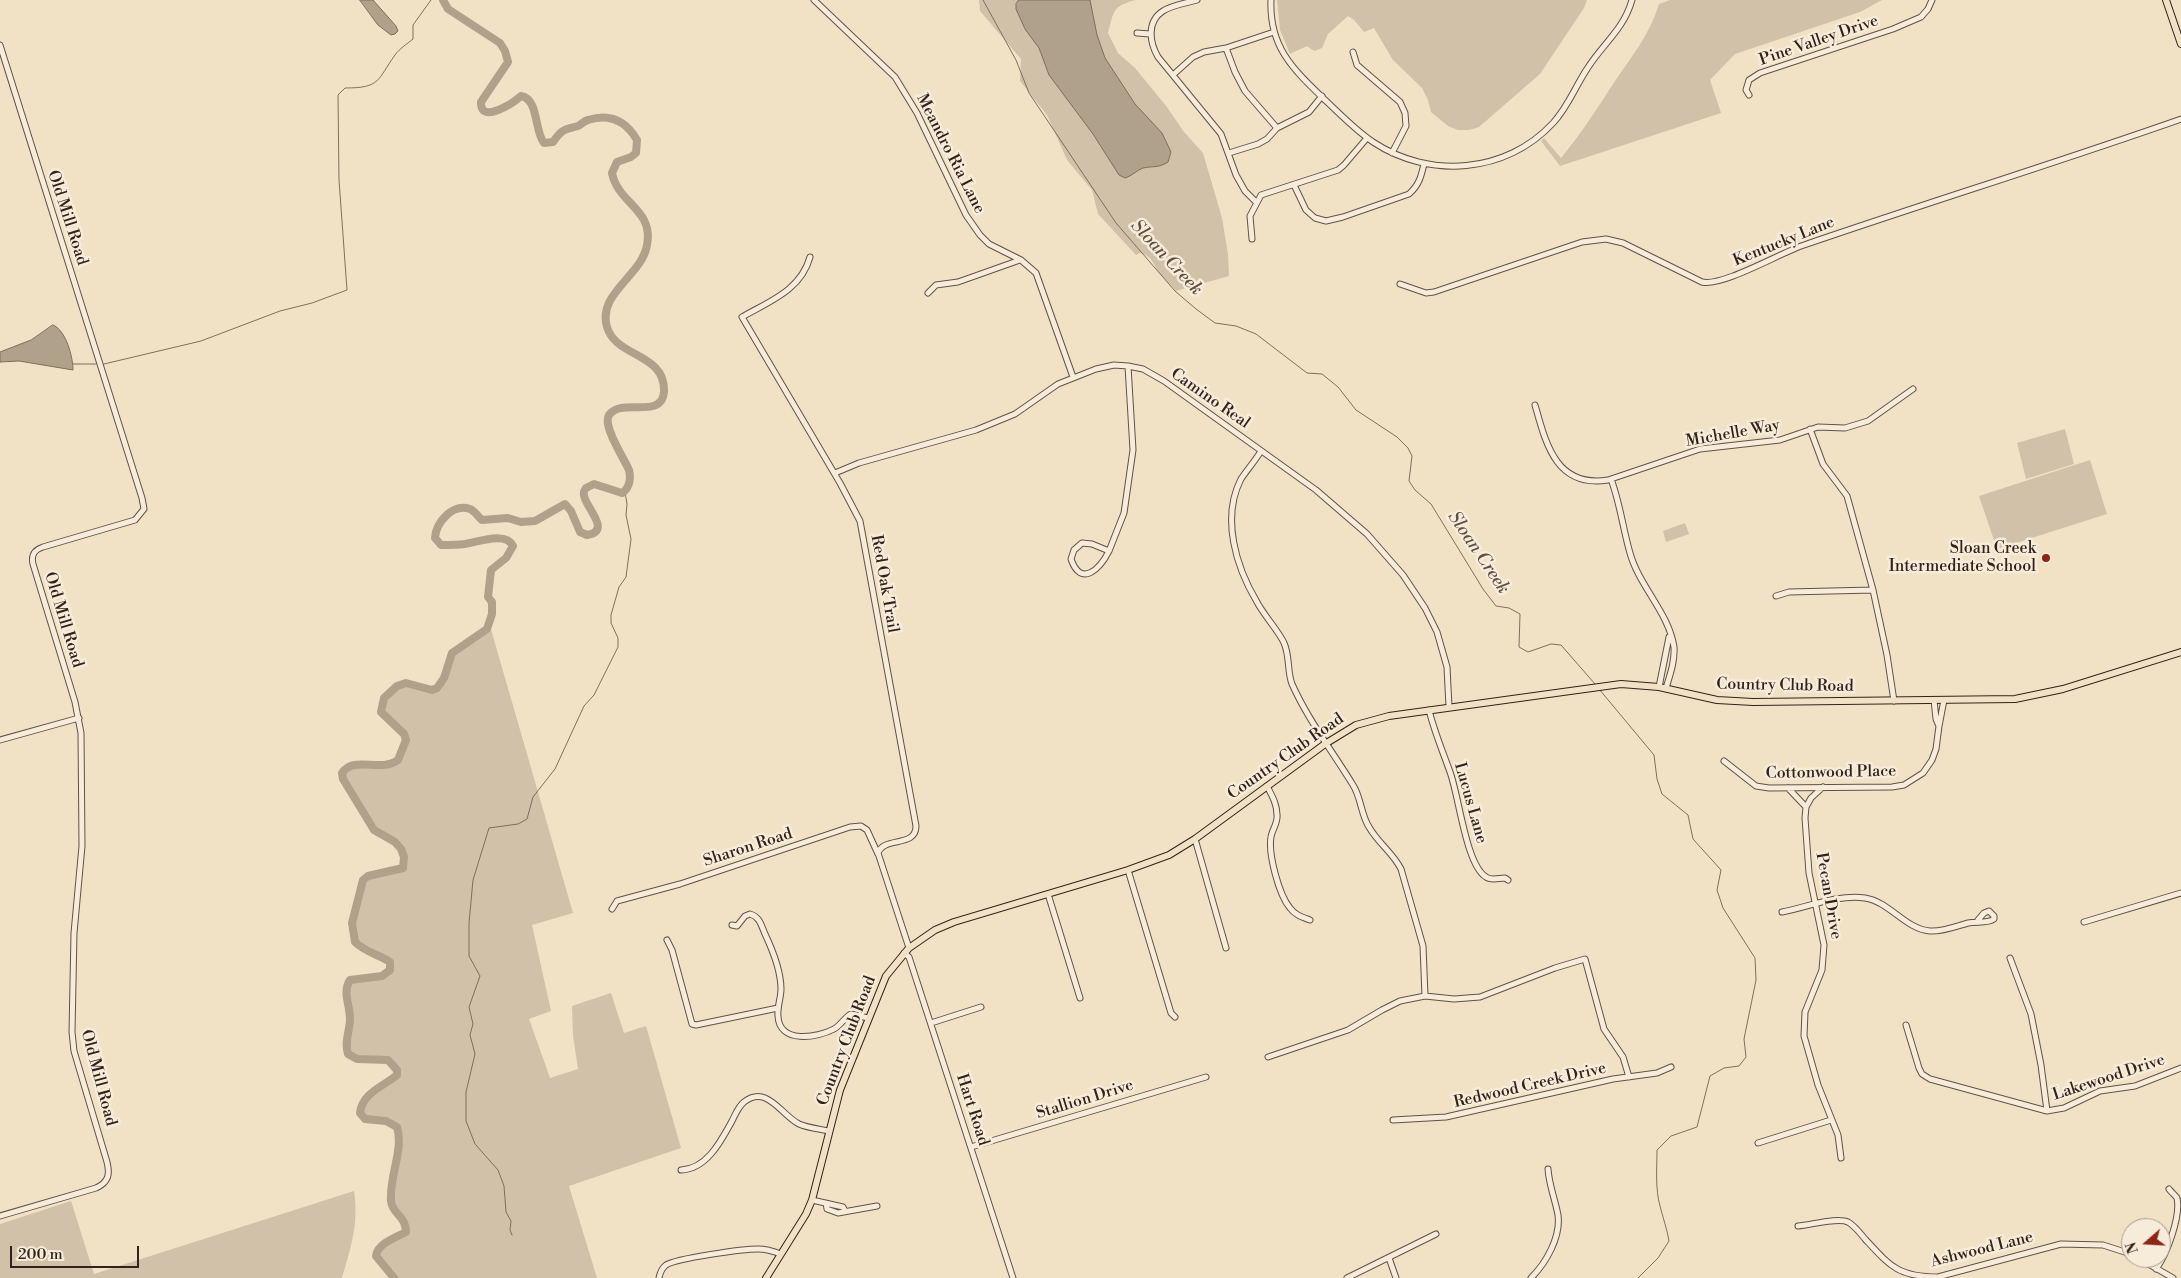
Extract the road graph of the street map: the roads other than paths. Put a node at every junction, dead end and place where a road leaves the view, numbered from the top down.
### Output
1 (814, 0) edge
2 (1197, 0) edge
3 (1271, 0) edge
4 (1632, 0) edge
5 (1932, 0) edge
6 (2166, 0) edge
7 (1274, 32) junction
8 (1138, 33) dead end
9 (1150, 34) junction
10 (2181, 44) edge
11 (0, 45) edge
12 (1226, 48) junction
13 (1353, 52) dead end
14 (1174, 74) junction
15 (1749, 95) dead end
16 (1322, 96) junction
17 (2181, 119) edge
18 (1277, 128) junction
19 (1367, 138) junction
20 (1392, 153) junction
21 (1230, 154) junction
22 (1424, 164) junction
23 (1294, 185) junction
24 (1256, 202) junction
25 (1252, 239) dead end
26 (810, 257) dead end
27 (1021, 260) junction
28 (1400, 284) dead end
29 (928, 293) dead end
30 (1128, 366) junction
31 (1074, 377) junction
32 (1913, 388) dead end
33 (1534, 405) dead end
34 (1810, 429) junction
35 (1261, 452) junction
36 (834, 473) junction
37 (1611, 479) junction
38 (1109, 552) junction
39 (1873, 590) junction
40 (1776, 596) dead end
41 (2181, 652) edge
42 (1663, 688) junction
43 (1934, 700) junction
44 (1944, 700) junction
45 (1894, 701) junction
46 (1450, 707) junction
47 (1430, 710) junction
48 (79, 718) junction
49 (1939, 726) junction
50 (0, 740) edge
51 (1325, 744) junction
52 (1724, 761) dead end
53 (1267, 786) junction
54 (1787, 787) junction
55 (1823, 787) junction
56 (1806, 807) junction
57 (1195, 839) junction
58 (878, 857) junction
59 (1128, 870) junction
60 (1508, 880) dead end
61 (2181, 893) edge
62 (1048, 894) junction
63 (1815, 904) junction
64 (612, 909) dead end
65 (1782, 912) dead end
66 (1310, 920) dead end
67 (1978, 920) dead end
68 (2084, 922) dead end
69 (732, 925) dead end
70 (667, 940) dead end
71 (909, 948) junction
72 (1226, 948) dead end
73 (904, 953) junction
74 (2010, 958) dead end
75 (1425, 996) junction
76 (1080, 998) dead end
77 (981, 1007) dead end
78 (778, 1008) junction
79 (1176, 1017) dead end
80 (868, 1018) junction
81 (931, 1023) junction
82 (1906, 1026) dead end
83 (1268, 1057) dead end
84 (1671, 1067) dead end
85 (2181, 1068) edge
86 (1206, 1077) dead end
87 (1629, 1077) junction
88 (2046, 1111) junction
89 (1393, 1120) dead end
90 (1831, 1120) junction
91 (829, 1131) junction
92 (1758, 1143) dead end
93 (971, 1147) junction
94 (1841, 1158) dead end
95 (1548, 1169) dead end
96 (681, 1170) dead end
97 (2169, 1189) dead end
98 (812, 1200) junction
99 (877, 1206) dead end
100 (0, 1216) edge
101 (1798, 1226) dead end
102 (1436, 1234) dead end
103 (2121, 1250) edge
104 (781, 1254) junction
105 (1389, 1258) junction
106 (2156, 1269) joint
107 (659, 1278) edge
108 (766, 1278) edge
109 (1013, 1278) edge
110 (1347, 1278) edge
111 (1396, 1278) edge
112 (1531, 1278) edge
113 (2173, 1278) edge

1 - 27 street, Meandro Ria Lane
2 - 9 street
3 - 7 street
4 - 22 street
5 - 15 street, Pine Valley Drive
6 - 10 main road
7 - 12 street
7 - 16 street
8 - 9 street
9 - 14 street
11 - 48 street, Old Mill Road
12 - 14 street
12 - 18 street
13 - 20 street
14 - 21 street
16 - 18 street
16 - 19 street
17 - 28 street, Kentucky Lane
18 - 21 street
19 - 20 street
19 - 23 street
20 - 22 street
21 - 24 street
22 - 23 street
23 - 24 street
24 - 25 street
26 - 36 street, Red Oak Trail
27 - 29 street
27 - 31 street, Meandro Ria Lane
30 - 31 street, Camino Real
30 - 35 street, Camino Real
30 - 38 street
31 - 36 street, Camino Real
32 - 34 street, Michelle Way
33 - 37 street, Michelle Way
34 - 37 street, Michelle Way
34 - 39 street
35 - 46 street, Camino Real
35 - 51 street
36 - 58 street, Red Oak Trail
37 - 42 street
38 - 38 street
39 - 40 street
39 - 45 street
41 - 44 main road, Country Club Road
42 - 45 main road, Country Club Road
42 - 46 main road, Country Club Road
43 - 44 main road, Country Club Road
43 - 45 main road, Country Club Road
43 - 49 street, Cottonwood Place
44 - 49 street, Cottonwood Place
46 - 47 main road, Country Club Road
47 - 51 main road, Country Club Road
47 - 60 street, Lucus Lane
48 - 50 street
48 - 100 street, Old Mill Road
49 - 55 street, Cottonwood Place
51 - 53 main road, Country Club Road
51 - 75 street
52 - 54 street, Cottonwood Place
53 - 57 main road, Country Club Road
53 - 66 street
54 - 55 street, Cottonwood Place
54 - 56 street
55 - 56 street
56 - 63 street, Pecan Drive
57 - 59 main road, Country Club Road
57 - 72 street
58 - 64 street, Sharon Road
58 - 71 street
59 - 62 main road, Country Club Road
59 - 79 street
61 - 68 street
62 - 71 main road, Country Club Road
62 - 76 street
63 - 65 street
63 - 67 street
63 - 90 street, Pecan Drive
69 - 78 street
70 - 78 street
71 - 73 main road, Country Club Road
73 - 80 main road, Country Club Road
73 - 81 street, Hart Road
74 - 88 street
75 - 83 street
75 - 87 street
77 - 81 street
78 - 80 street
80 - 91 main road, Country Club Road
81 - 93 street, Hart Road
82 - 88 street, Lakewood Drive
84 - 87 street, Redwood Creek Drive
85 - 88 street, Lakewood Drive
86 - 93 street, Stallion Drive
87 - 89 street, Redwood Creek Drive
90 - 92 street
90 - 94 street, Pecan Drive
91 - 96 street
91 - 98 main road, Country Club Road
93 - 109 street, Hart Road
95 - 112 street
97 - 106 street
98 - 99 street
98 - 104 main road, Country Club Road
101 - 103 street, Ashwood Lane
102 - 105 street
104 - 107 street
104 - 108 main road, Country Club Road
105 - 110 street
105 - 111 street
106 - 113 street

